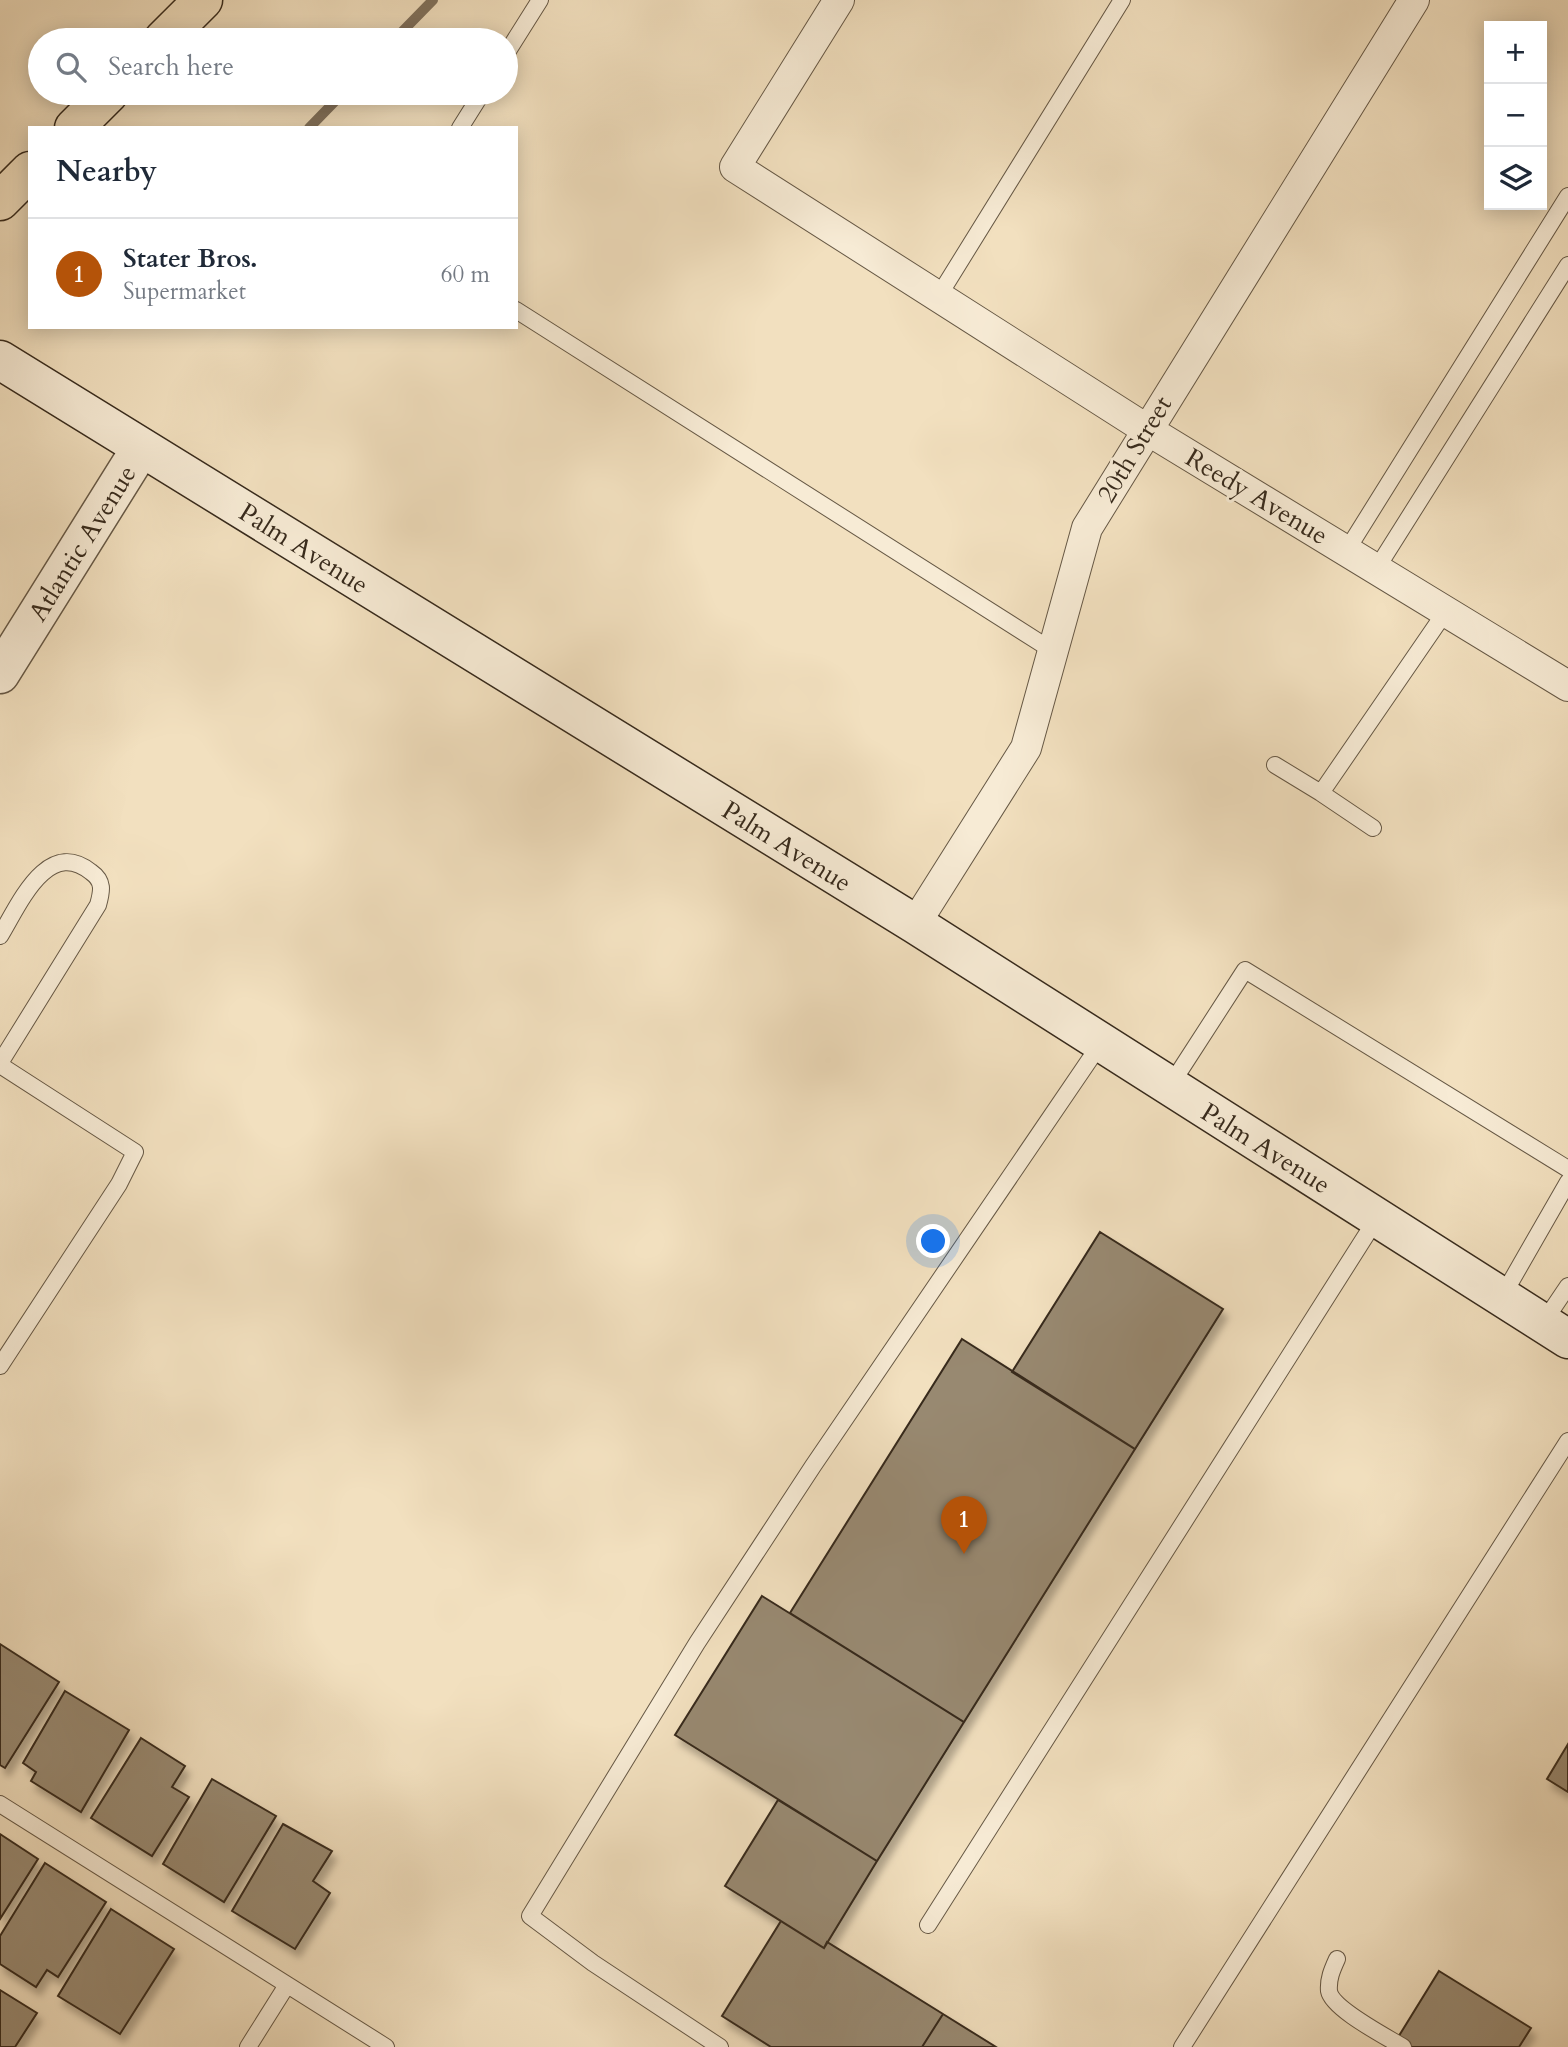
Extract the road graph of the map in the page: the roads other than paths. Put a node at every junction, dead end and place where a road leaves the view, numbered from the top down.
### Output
1 (203, 0) edge
2 (540, 0) edge
3 (839, 0) edge
4 (1122, 0) edge
5 (1414, 0) edge
6 (175, 28) edge
7 (518, 35) edge
8 (97, 105) edge
9 (474, 105) edge
10 (76, 126) edge
11 (461, 126) edge
12 (28, 173) edge
13 (1568, 196) edge
14 (0, 201) edge
15 (1568, 265) edge
16 (938, 297) junction
17 (518, 311) edge
18 (0, 360) edge
19 (1146, 429) junction
20 (141, 448) junction
21 (1347, 550) junction
22 (1377, 568) junction
23 (1446, 611) junction
24 (1053, 651) junction
25 (0, 674) edge
26 (1568, 686) edge
27 (1275, 765) dead end
28 (1321, 793) junction
29 (1373, 828) dead end
30 (915, 924) junction
31 (0, 936) edge
32 (1101, 1043) junction
33 (0, 1064) edge
34 (1170, 1086) junction
35 (1568, 1169) edge
36 (1568, 1182) edge
37 (1377, 1218) junction
38 (1568, 1286) edge
39 (1502, 1297) junction
40 (1556, 1331) edge
41 (0, 1366) edge
42 (1568, 1441) edge
43 (0, 1804) edge
44 (928, 1925) dead end
45 (1337, 1959) dead end
46 (287, 1985) junction
47 (248, 2047) edge
48 (386, 2047) edge
49 (720, 2047) edge
50 (1181, 2047) edge
51 (1403, 2047) edge

1 - 6 highway
2 - 7 lane
3 - 16 street, Reedy Avenue
4 - 16 lane
5 - 19 street, 20th Street
8 - 10 highway
9 - 11 lane
12 - 14 highway
13 - 21 lane
15 - 22 lane
16 - 19 street, Reedy Avenue
17 - 24 lane
18 - 20 main road, Palm Avenue
19 - 21 street, Reedy Avenue
19 - 24 street, 20th Street
20 - 25 main road, Atlantic Avenue
20 - 30 main road, Palm Avenue
21 - 22 street, Reedy Avenue
22 - 23 street, Reedy Avenue
23 - 26 street, Reedy Avenue
23 - 28 lane
24 - 30 street, 20th Street
27 - 28 lane
28 - 29 lane
30 - 32 main road, Palm Avenue
31 - 33 lane
32 - 34 main road, Palm Avenue
32 - 49 lane
33 - 41 lane
34 - 35 lane
34 - 37 main road, Palm Avenue
36 - 39 lane
37 - 39 main road, Palm Avenue
37 - 44 lane
38 - 40 lane
39 - 40 main road, Palm Avenue
42 - 50 lane
43 - 46 lane
45 - 51 lane
46 - 47 lane
46 - 48 lane

